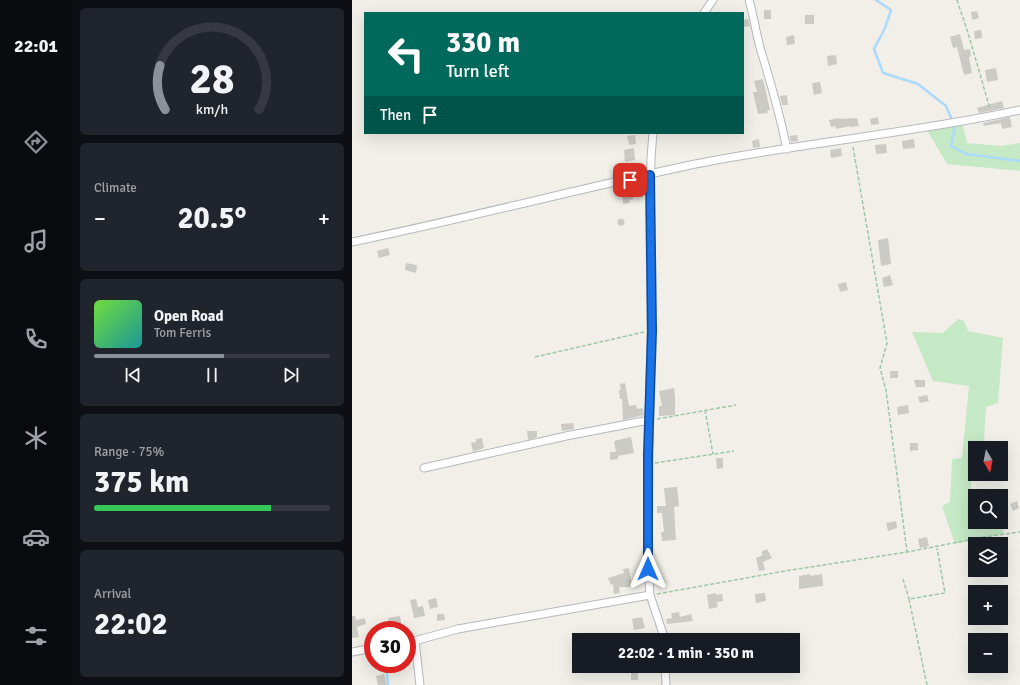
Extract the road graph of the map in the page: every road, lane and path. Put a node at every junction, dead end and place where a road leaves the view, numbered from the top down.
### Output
1 (713, 0) edge
2 (750, 0) edge
3 (957, 0) edge
4 (705, 12) edge
5 (1020, 110) edge
6 (993, 116) junction
7 (653, 134) edge
8 (851, 139) junction
9 (786, 149) junction
10 (650, 175) junction
11 (352, 242) edge
12 (652, 331) junction
13 (535, 357) dead end
14 (736, 405) dead end
15 (705, 410) junction
16 (649, 420) junction
17 (734, 451) dead end
18 (713, 454) junction
19 (649, 464) junction
20 (424, 468) dead end
21 (1020, 532) edge
22 (937, 547) junction
23 (907, 552) junction
24 (903, 578) dead end
25 (650, 595) junction
26 (909, 599) junction
27 (663, 633) edge
28 (416, 641) edge
29 (364, 650) edge
30 (416, 650) edge
31 (352, 652) edge
32 (665, 673) edge
33 (420, 685) edge
34 (666, 685) edge
35 (927, 685) edge

1 - 4 street
2 - 9 street
3 - 6 path
5 - 6 street
6 - 8 street
7 - 10 street
8 - 9 street
8 - 23 path
9 - 10 street
10 - 11 street
10 - 12 street
12 - 13 path
12 - 16 street
14 - 15 path
15 - 16 path
15 - 18 path
16 - 19 street
16 - 20 street
17 - 18 path
18 - 19 path
19 - 25 street
21 - 22 path
22 - 23 path
22 - 26 path
23 - 25 path
24 - 26 path
25 - 27 street
25 - 28 street
26 - 35 path
29 - 31 street
30 - 33 street
32 - 34 street

